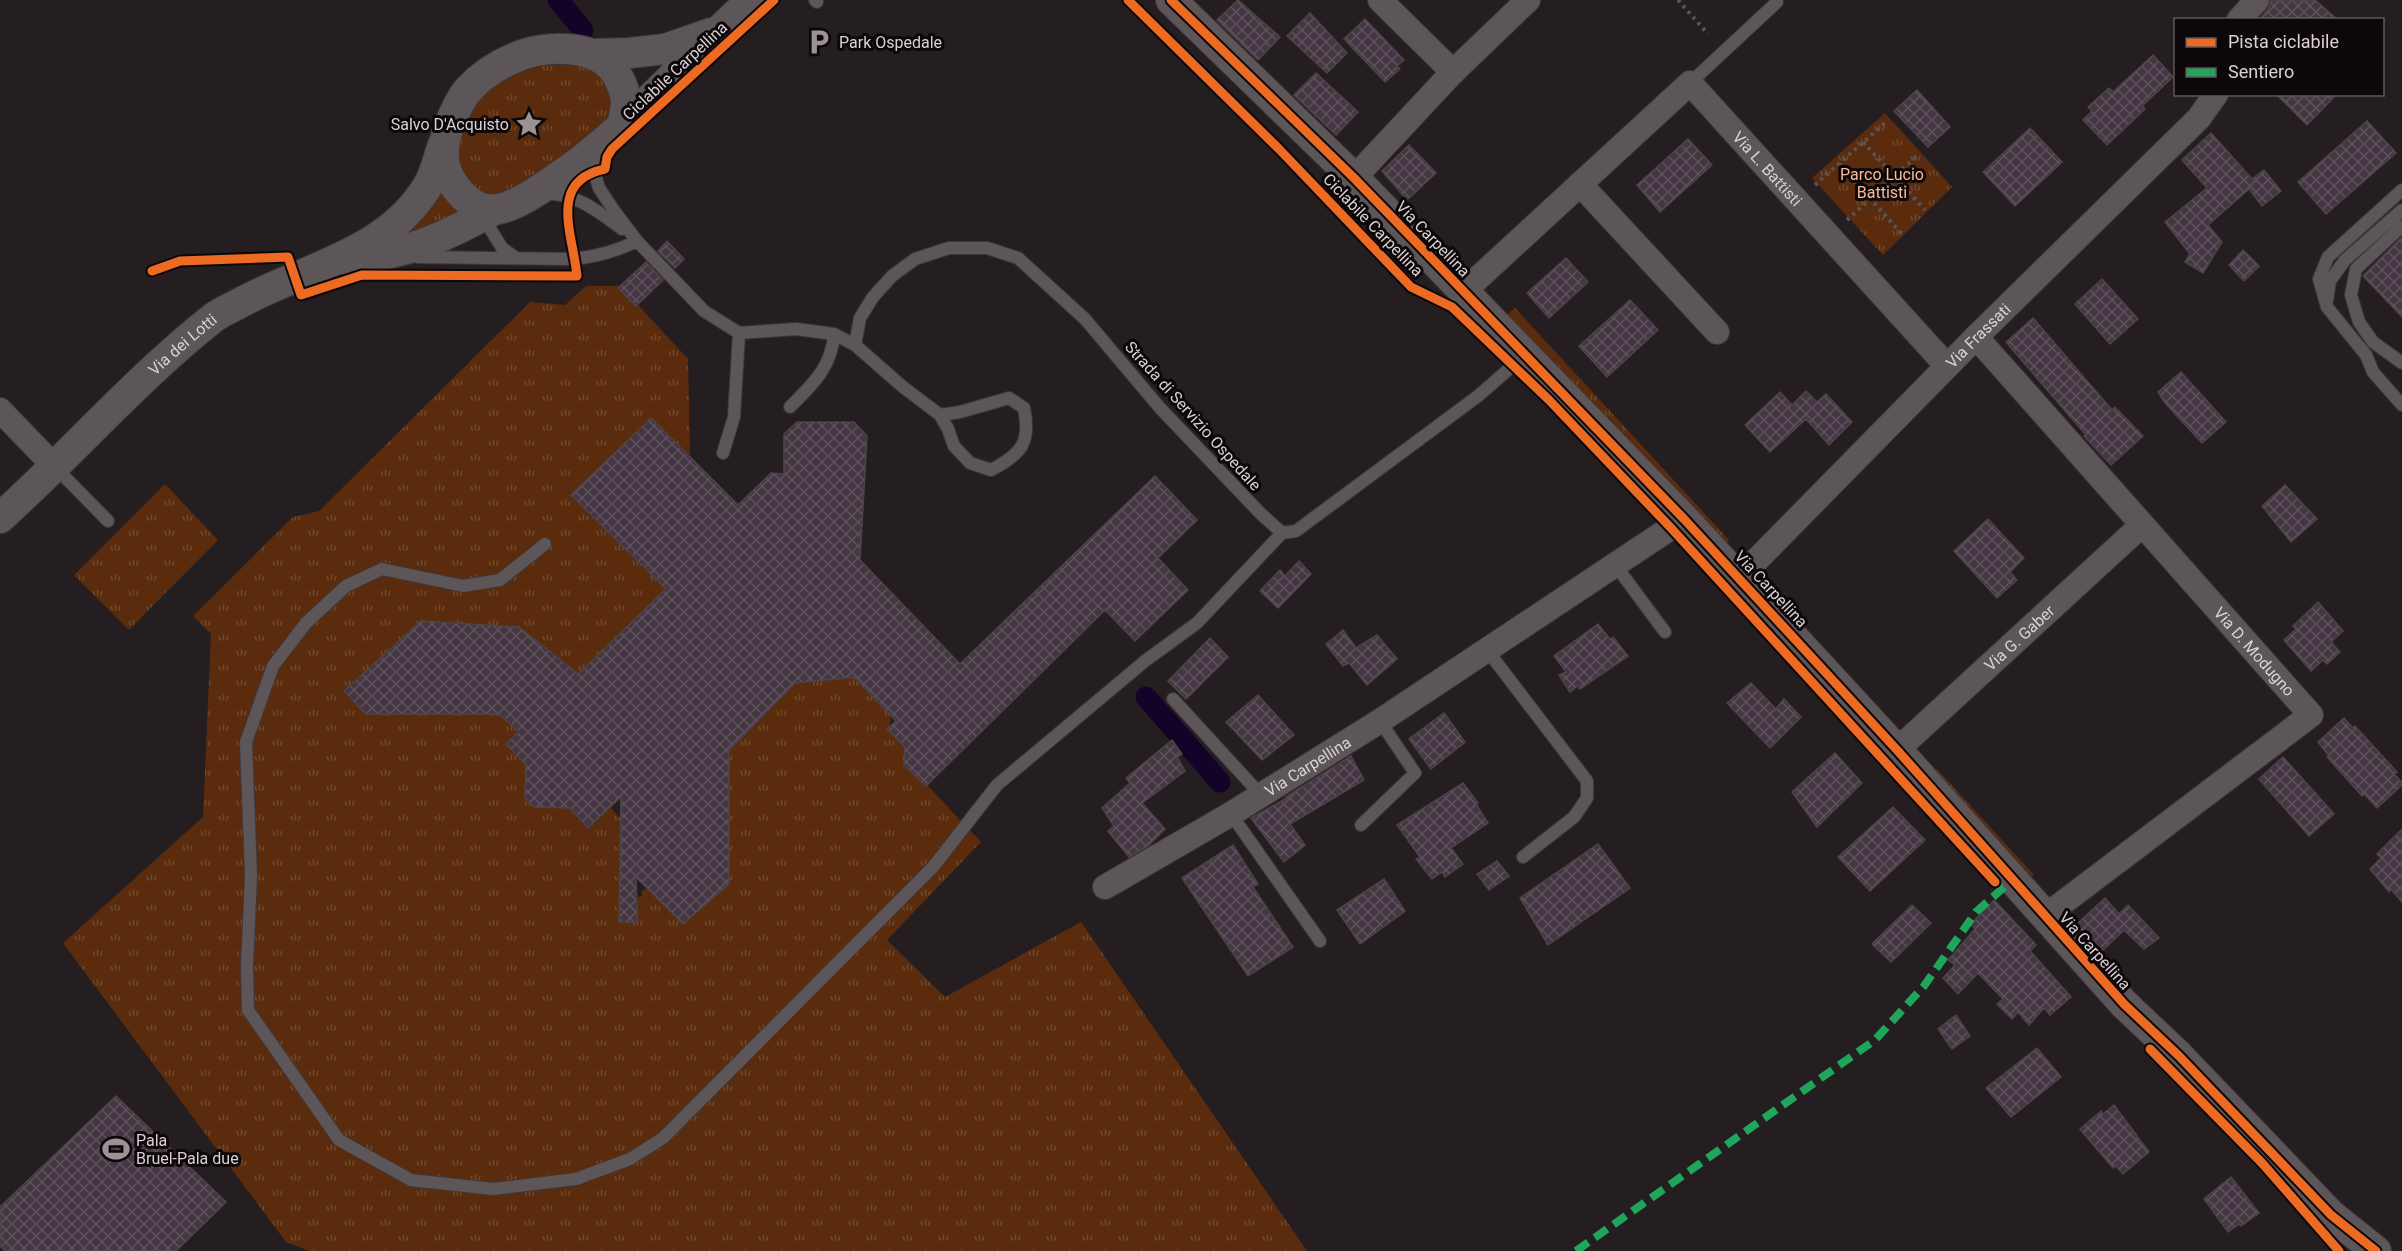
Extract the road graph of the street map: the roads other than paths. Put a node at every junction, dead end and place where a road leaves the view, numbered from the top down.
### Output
1 (752, 0) edge
2 (1172, 0) edge
3 (1380, 0) edge
4 (1528, 0) edge
5 (2258, 0) edge
6 (1777, 2) dead end
7 (2242, 18) edge
8 (717, 31) junction
9 (593, 54) junction
10 (1453, 72) junction
11 (1690, 83) junction
12 (2215, 96) edge
13 (621, 127) junction
14 (443, 145) junction
15 (593, 152) junction
16 (1354, 178) junction
17 (1580, 184) junction
18 (2402, 190) edge
19 (531, 195) junction
20 (2402, 210) edge
21 (483, 211) junction
22 (2402, 226) edge
23 (637, 241) junction
24 (384, 256) junction
25 (516, 258) junction
26 (336, 261) junction
27 (1463, 292) junction
28 (2327, 307) junction
29 (1717, 332) dead end
30 (739, 333) junction
31 (834, 334) junction
32 (1976, 337) junction
33 (855, 345) junction
34 (1525, 355) junction
35 (2402, 363) edge
36 (1947, 366) junction
37 (2402, 405) edge
38 (790, 407) dead end
39 (0, 410) edge
40 (940, 415) junction
41 (723, 453) dead end
42 (55, 467) junction
43 (0, 518) edge
44 (1684, 519) junction
45 (108, 521) dead end
46 (2142, 525) junction
47 (1282, 534) junction
48 (545, 544) dead end
49 (1616, 566) junction
50 (1740, 578) junction
51 (1665, 632) dead end
52 (1487, 650) junction
53 (1173, 699) dead end
54 (1380, 721) junction
55 (1897, 750) junction
56 (1260, 794) junction
57 (1232, 814) junction
58 (1361, 825) dead end
59 (1523, 857) dead end
60 (1105, 887) dead end
61 (2044, 917) junction
62 (1320, 941) dead end
63 (2331, 1215) junction
64 (2354, 1251) edge
65 (2376, 1251) edge

1 - 8 street, Via dei Lotti
2 - 16 street, Via Carpellina
3 - 10 street
4 - 10 street
5 - 7 street
6 - 11 lane
8 - 9 street, Via dei Lotti
8 - 13 street, Via dei Lotti
9 - 13 street
9 - 14 street, Via dei Lotti
10 - 16 street
11 - 17 street
11 - 36 street, Via L. Battisti
12 - 32 street, Via Frassati
13 - 15 street, Via dei Lotti
14 - 21 street, Via dei Lotti
14 - 26 street, Via dei Lotti
15 - 19 street, Via dei Lotti
15 - 23 lane
16 - 27 street, Via Carpellina
17 - 27 street
17 - 29 street
18 - 28 lane
19 - 21 street, Via dei Lotti
19 - 23 lane
20 - 28 lane
21 - 24 street, Via dei Lotti
21 - 25 lane
22 - 35 lane
23 - 25 lane
23 - 30 lane
24 - 25 lane
24 - 26 street, Via dei Lotti
26 - 42 street, Via dei Lotti
27 - 34 street, Via Carpellina
28 - 37 lane
30 - 31 lane
30 - 41 lane
31 - 33 lane
31 - 38 lane
32 - 36 street, Via Frassati
32 - 46 street, Via D. Modugno
33 - 40 lane
33 - 47 lane, Strada di Servizio Ospedale
34 - 44 street, Via Carpellina
34 - 47 lane
36 - 50 street, Via Frassati
39 - 42 street
40 - 40 lane
42 - 43 street, Via dei Lotti
42 - 45 lane
44 - 49 street, Via Carpellina
44 - 50 street, Via Carpellina
46 - 55 street, Via G. Gaber
46 - 61 street, Via D. Modugno
47 - 48 lane
49 - 51 lane
49 - 52 street, Via Carpellina
50 - 55 street, Via Carpellina
52 - 54 street, Via Carpellina
52 - 59 lane
53 - 56 lane
54 - 56 street, Via Carpellina
54 - 58 lane
55 - 61 street, Via Carpellina
56 - 57 street, Via Carpellina
57 - 60 street, Via Carpellina
57 - 62 lane
61 - 63 street, Via Carpellina
63 - 64 street
63 - 65 street

